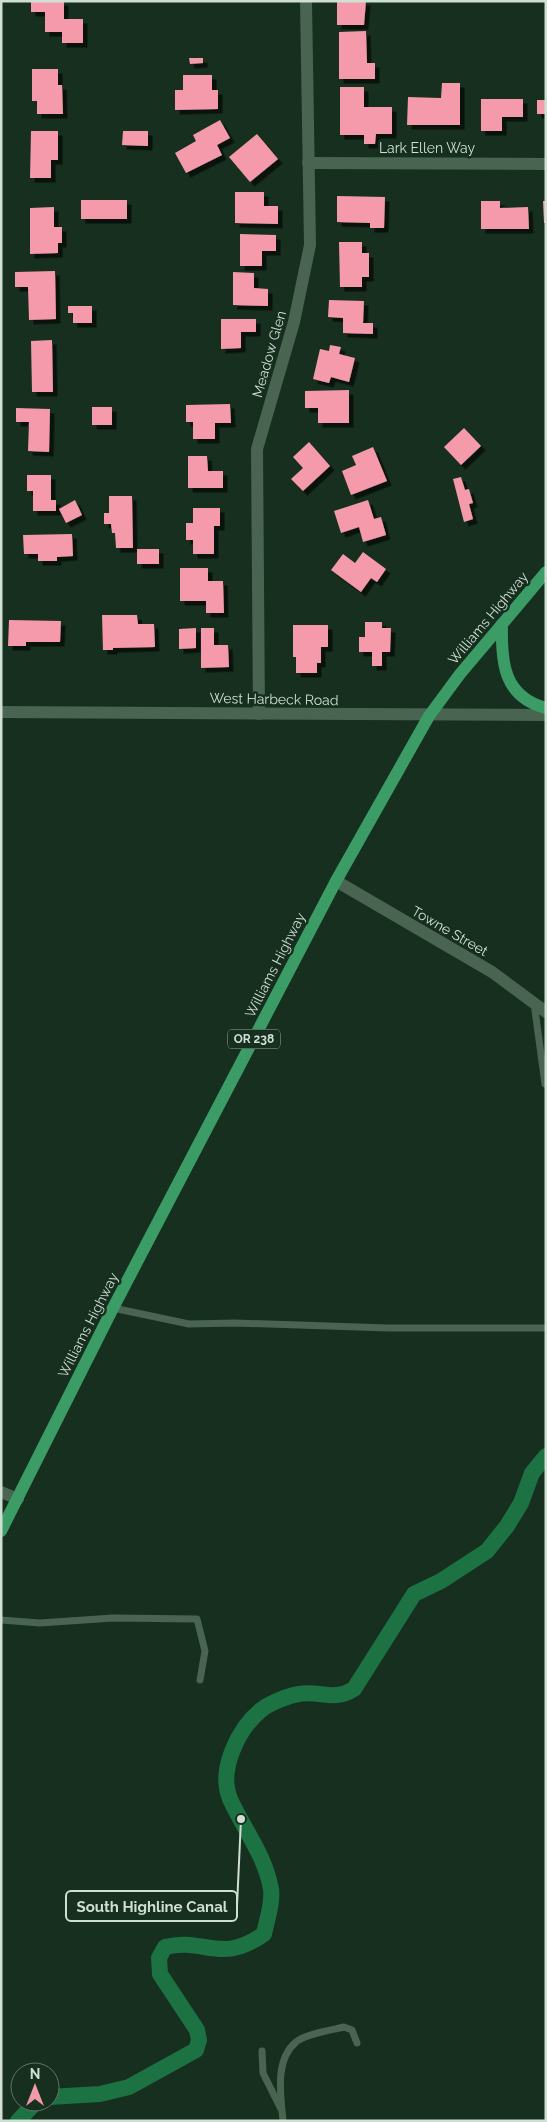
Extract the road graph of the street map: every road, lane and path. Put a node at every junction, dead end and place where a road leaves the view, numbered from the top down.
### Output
1 (306, 1) edge
2 (308, 163) junction
3 (546, 164) edge
4 (546, 572) edge
5 (502, 624) junction
6 (546, 708) edge
7 (1, 712) edge
8 (259, 714) junction
9 (546, 715) edge
10 (429, 716) junction
11 (336, 881) junction
12 (534, 1003) junction
13 (546, 1012) edge
14 (545, 1084) edge
15 (113, 1308) junction
16 (546, 1328) edge
17 (1, 1492) edge
18 (18, 1499) junction
19 (1, 1531) edge
20 (1, 1620) edge
21 (200, 1680) dead end
22 (357, 2043) dead end
23 (262, 2051) dead end
24 (282, 2112) junction
25 (283, 2121) edge

1 - 2 street, Meadow Glen
2 - 3 street, Lark Ellen Way
2 - 8 street, Meadow Glen
4 - 5 main road, Williams Highway / OR 238
5 - 6 main road
5 - 10 main road, Williams Highway / OR 238
7 - 8 street, West Harbeck Road
8 - 10 street, West Harbeck Road
9 - 10 street, West Harbeck Road
10 - 11 main road, Williams Highway / OR 238
11 - 12 street, Towne Street
11 - 15 main road, Williams Highway / OR 238
12 - 13 street, Towne Street
12 - 14 lane
15 - 16 lane
15 - 18 main road, Williams Highway / OR 238
17 - 18 street
18 - 19 main road, Williams Highway / OR 238
20 - 21 lane
22 - 24 lane
23 - 24 lane
24 - 25 lane

